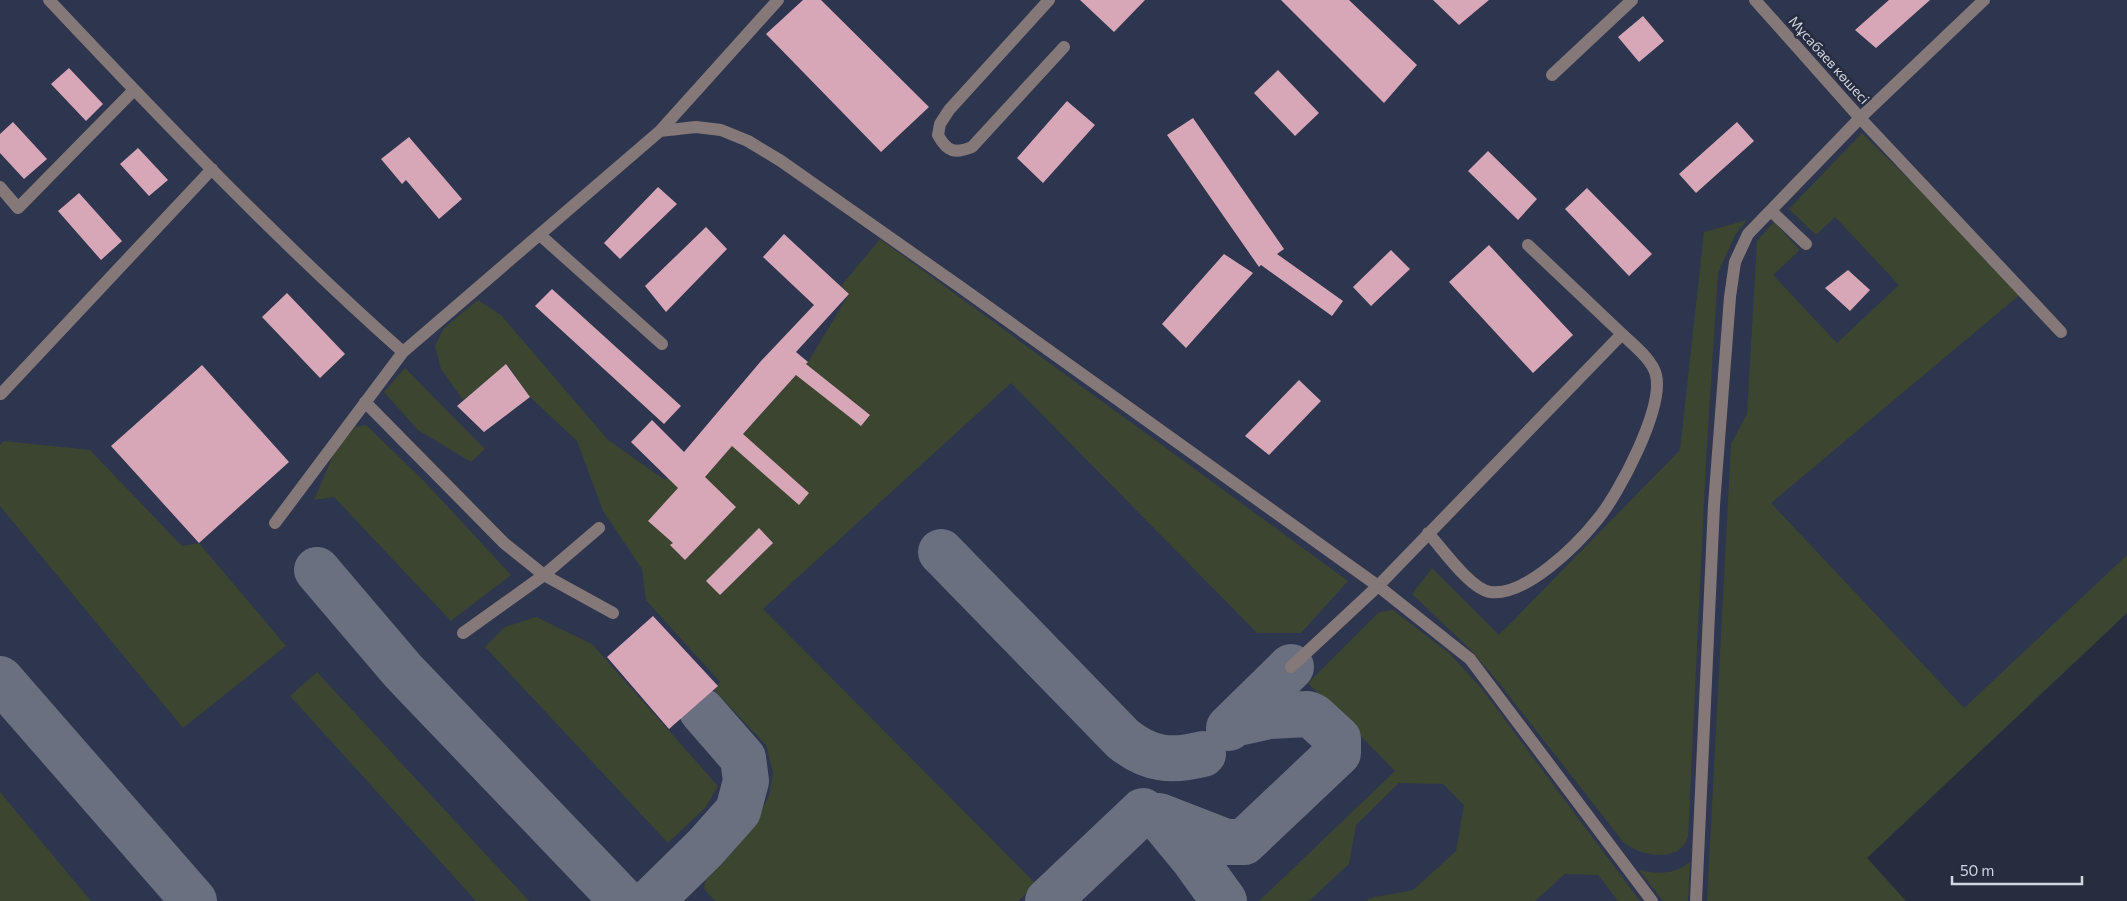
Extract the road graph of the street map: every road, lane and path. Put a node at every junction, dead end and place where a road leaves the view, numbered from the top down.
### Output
1 (49, 0) edge
2 (778, 0) edge
3 (1049, 0) edge
4 (1632, 0) edge
5 (1755, 0) edge
6 (1984, 0) edge
7 (1064, 47) dead end
8 (1552, 75) dead end
9 (134, 90) junction
10 (1860, 118) junction
11 (660, 131) junction
12 (212, 169) junction
13 (0, 187) edge
14 (1771, 211) junction
15 (540, 235) junction
16 (1806, 244) dead end
17 (1528, 245) dead end
18 (2061, 332) dead end
19 (1622, 334) junction
20 (662, 344) dead end
21 (403, 352) junction
22 (1, 394) dead end
23 (365, 402) junction
24 (275, 523) dead end
25 (599, 528) dead end
26 (1428, 533) junction
27 (544, 574) junction
28 (1378, 586) junction
29 (613, 614) dead end
30 (463, 633) dead end
31 (1291, 667) dead end
32 (1652, 901) edge
33 (1696, 901) edge

1 - 9 lane
2 - 11 lane
3 - 7 lane
4 - 8 lane
5 - 10 lane, Мұсабаев көшесі
6 - 10 lane
9 - 12 lane
9 - 13 lane
10 - 14 lane
10 - 18 lane, Мұсабаев көшесі
11 - 15 lane
11 - 28 lane
12 - 21 lane
12 - 22 lane
14 - 16 lane
14 - 33 lane
15 - 20 lane
15 - 21 lane
17 - 19 lane
19 - 26 lane
19 - 26 lane
21 - 23 lane
23 - 24 lane
23 - 27 lane
25 - 27 lane
26 - 28 lane
27 - 29 lane
27 - 30 lane
28 - 31 lane
28 - 32 lane

